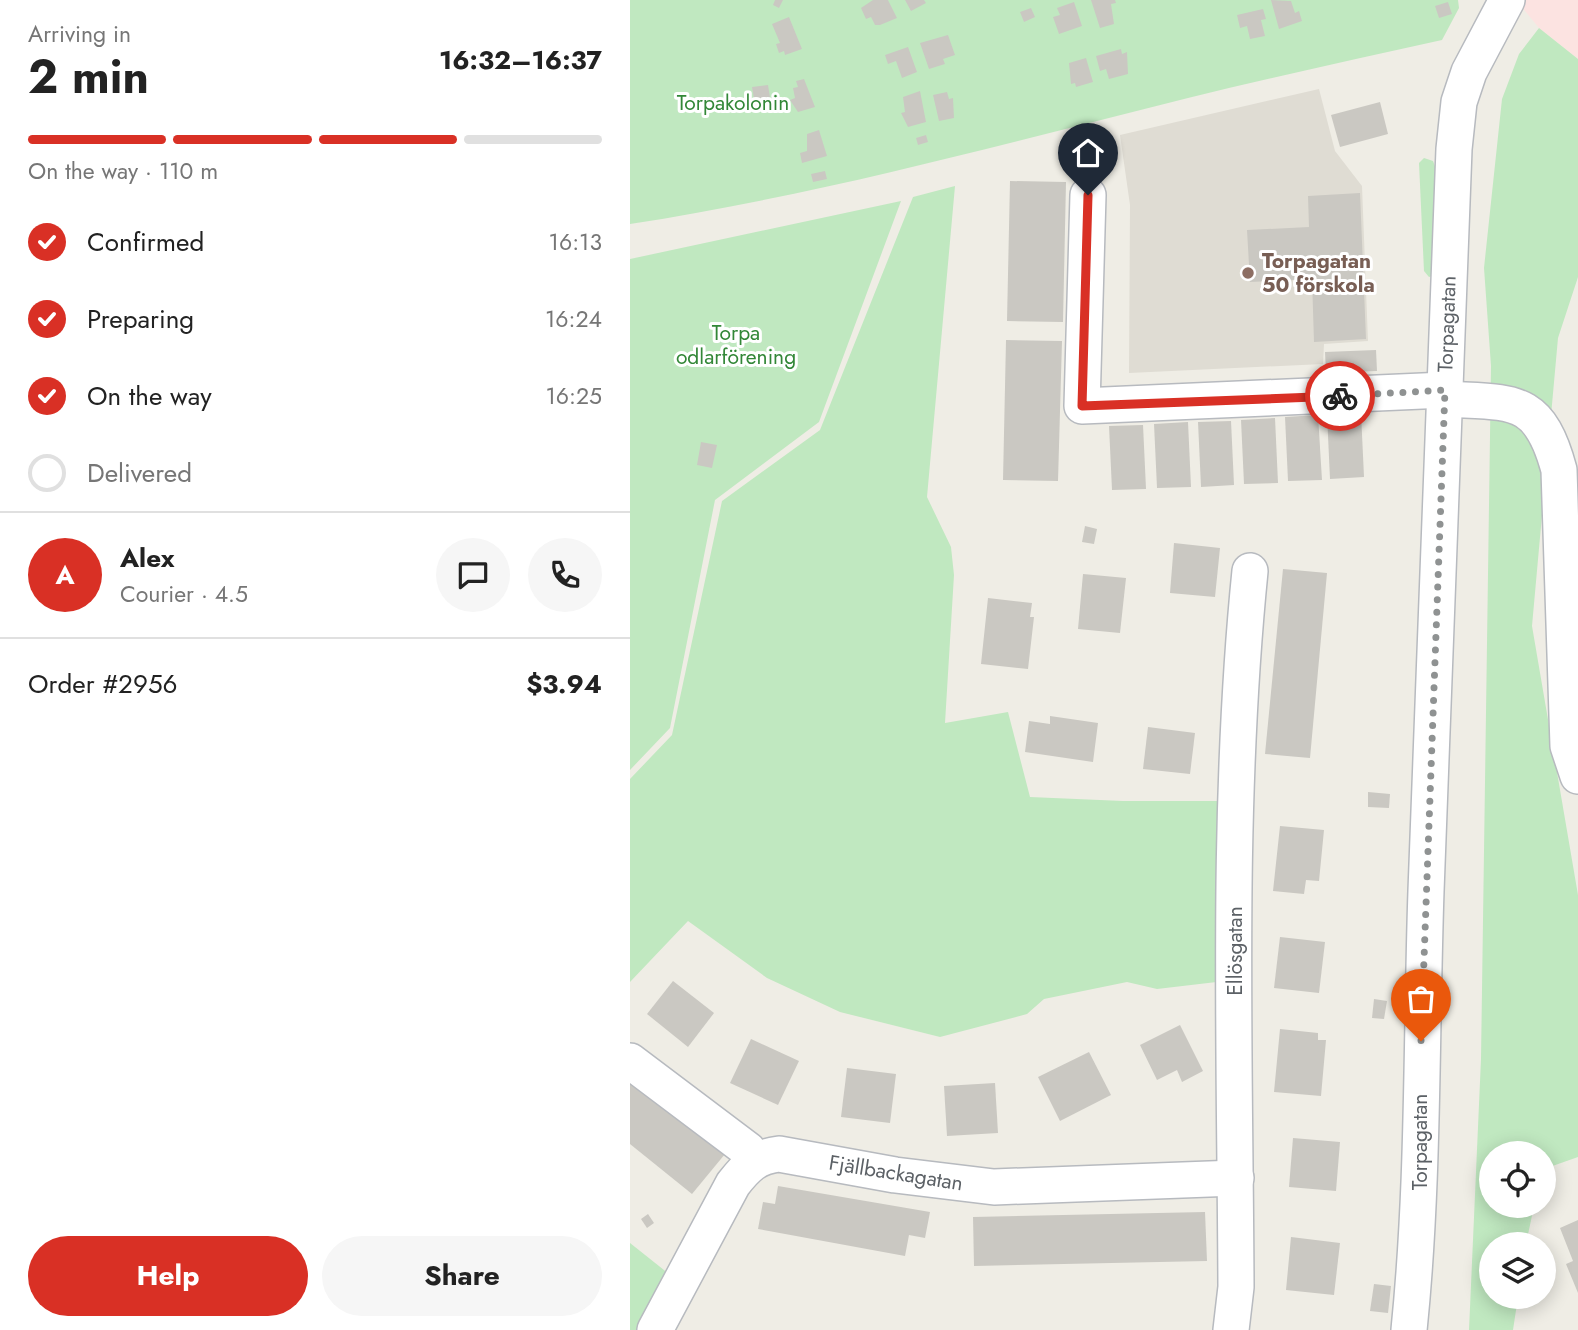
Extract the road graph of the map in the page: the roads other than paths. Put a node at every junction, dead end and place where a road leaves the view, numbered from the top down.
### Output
1 (1507, 0) edge
2 (1088, 195) dead end
3 (1444, 395) junction
4 (1250, 572) dead end
5 (1578, 776) edge
6 (630, 1061) edge
7 (755, 1160) junction
8 (1236, 1178) junction
9 (655, 1330) edge
10 (1231, 1330) edge
11 (1409, 1330) edge

1 - 3 street, Torpagatan
2 - 3 street
3 - 5 street
3 - 11 street, Torpagatan
4 - 8 street, Ellösgatan
6 - 7 street
7 - 8 street, Fjällbackagatan
7 - 9 street
8 - 10 street, Ellösgatan

